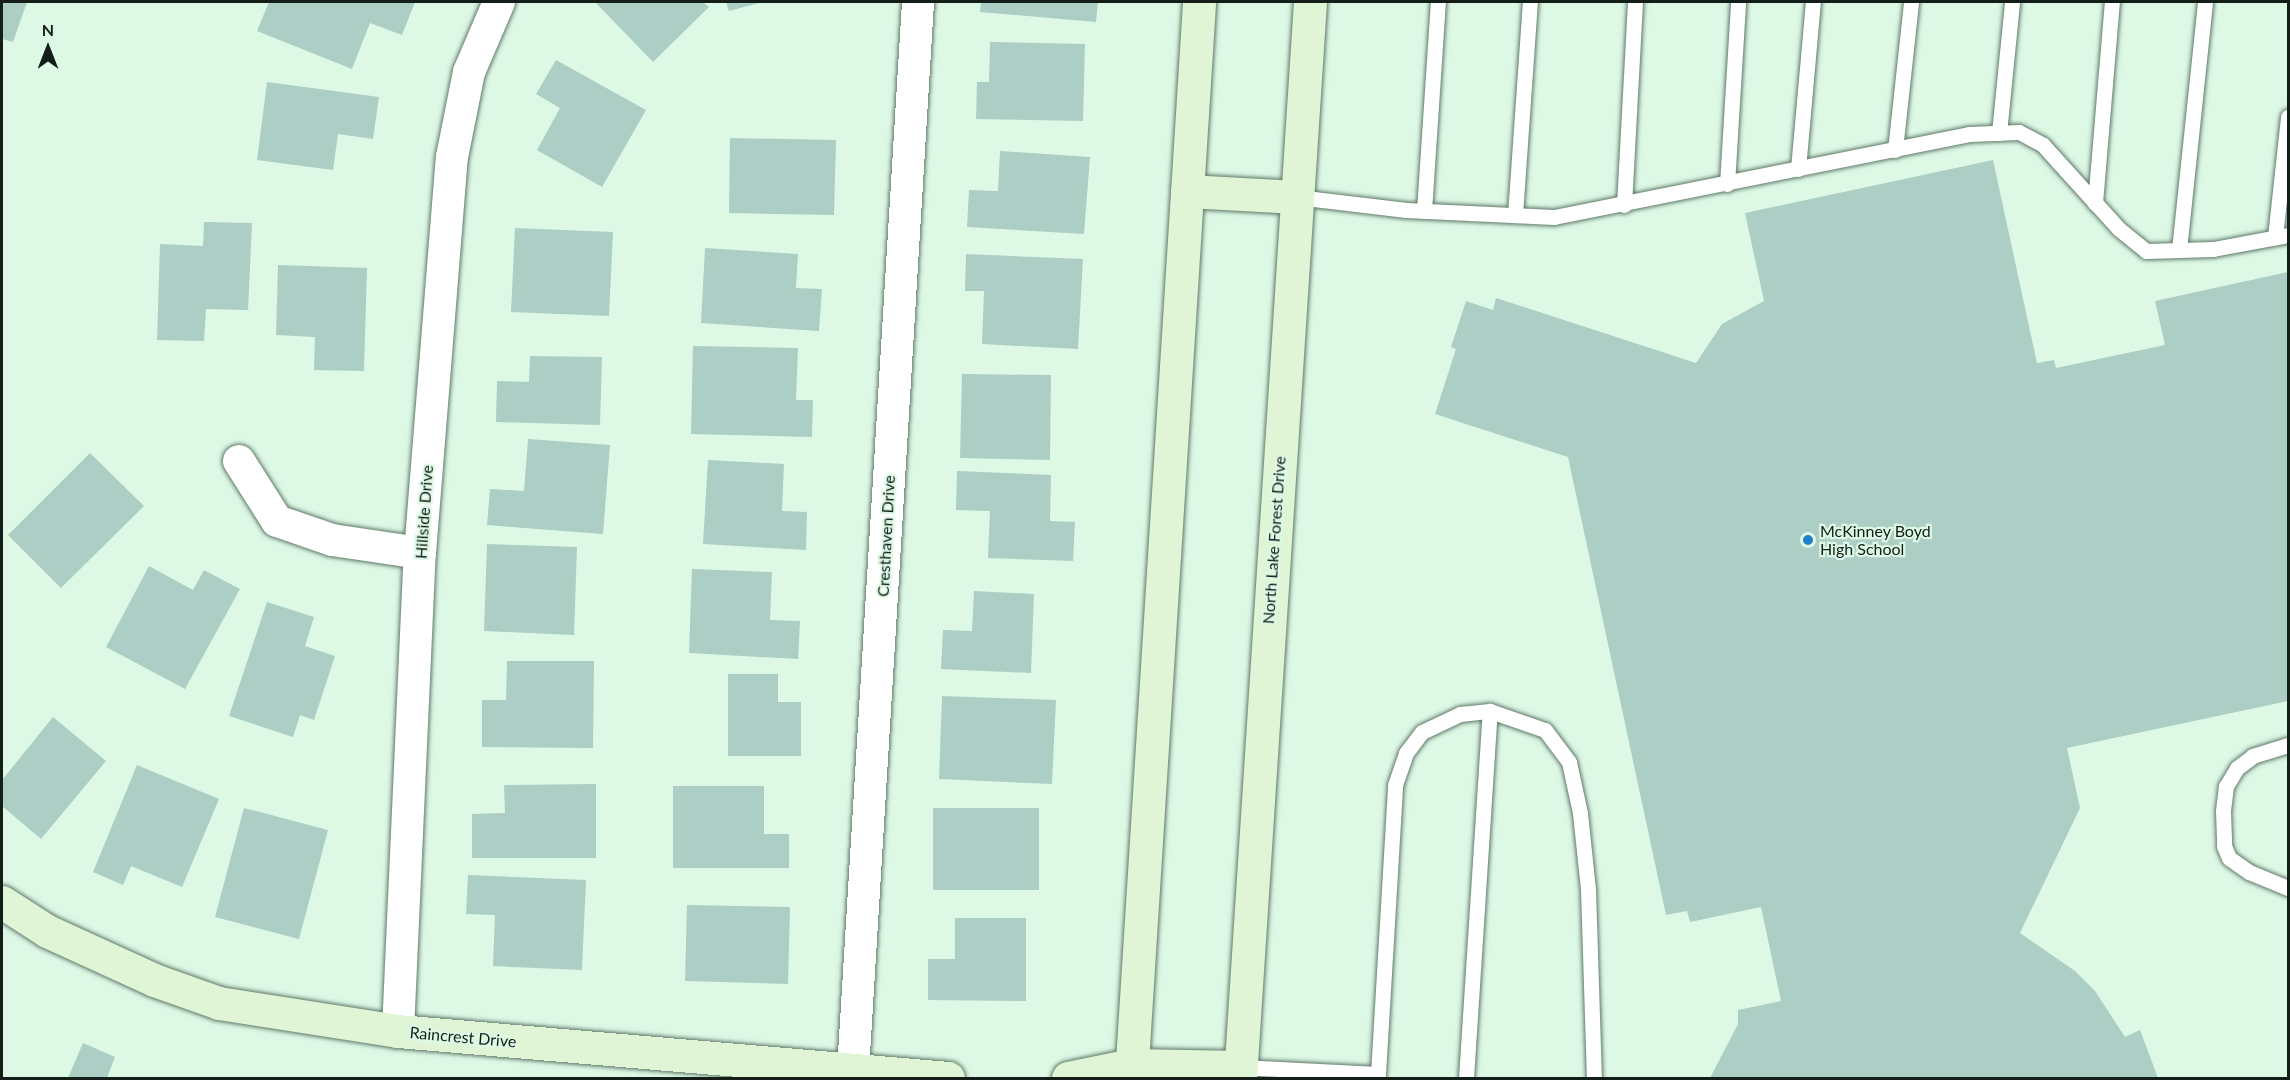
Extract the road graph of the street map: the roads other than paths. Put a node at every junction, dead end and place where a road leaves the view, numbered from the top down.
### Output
1 (499, 2) edge
2 (918, 2) edge
3 (1199, 2) edge
4 (1310, 2) edge
5 (1438, 2) edge
6 (1530, 2) edge
7 (1635, 2) edge
8 (1738, 2) edge
9 (1813, 2) edge
10 (1911, 2) edge
11 (2012, 2) edge
12 (2112, 2) edge
13 (2205, 2) edge
14 (2289, 117) edge
15 (1998, 133) junction
16 (1895, 150) junction
17 (1798, 169) junction
18 (1727, 184) junction
19 (1187, 191) junction
20 (1297, 197) junction
21 (2095, 203) junction
22 (1624, 205) junction
23 (1424, 211) junction
24 (1515, 215) junction
25 (2282, 236) edge
26 (2179, 250) junction
27 (239, 461) dead end
28 (420, 553) junction
29 (1490, 711) junction
30 (2289, 745) edge
31 (2289, 888) edge
32 (2, 902) edge
33 (398, 1031) junction
34 (853, 1071) junction
35 (1131, 1072) edge
36 (1240, 1073) edge
37 (1378, 1076) edge
38 (948, 1078) edge
39 (1068, 1078) edge
40 (1466, 1078) edge
41 (1594, 1078) edge

1 - 28 street, Hillside Drive
2 - 34 street, Cresthaven Drive
3 - 19 main road
4 - 20 main road, North Lake Forest Drive
5 - 23 lane
6 - 24 lane
7 - 22 lane
8 - 18 lane
9 - 17 lane
10 - 16 lane
11 - 15 lane
12 - 21 lane
13 - 26 lane
14 - 25 lane
15 - 16 lane
15 - 21 lane
16 - 17 lane
17 - 18 lane
18 - 22 lane
19 - 20 main road
19 - 35 main road
20 - 23 lane
20 - 36 main road, North Lake Forest Drive
21 - 26 lane
22 - 24 lane
23 - 24 lane
25 - 26 lane
27 - 28 street
28 - 33 street, Hillside Drive
29 - 37 lane
29 - 40 lane
29 - 41 lane
30 - 31 lane
32 - 33 main road, Raincrest Drive
33 - 34 main road, Raincrest Drive
34 - 38 main road, Raincrest Drive
35 - 36 main road
35 - 39 main road
36 - 37 lane

